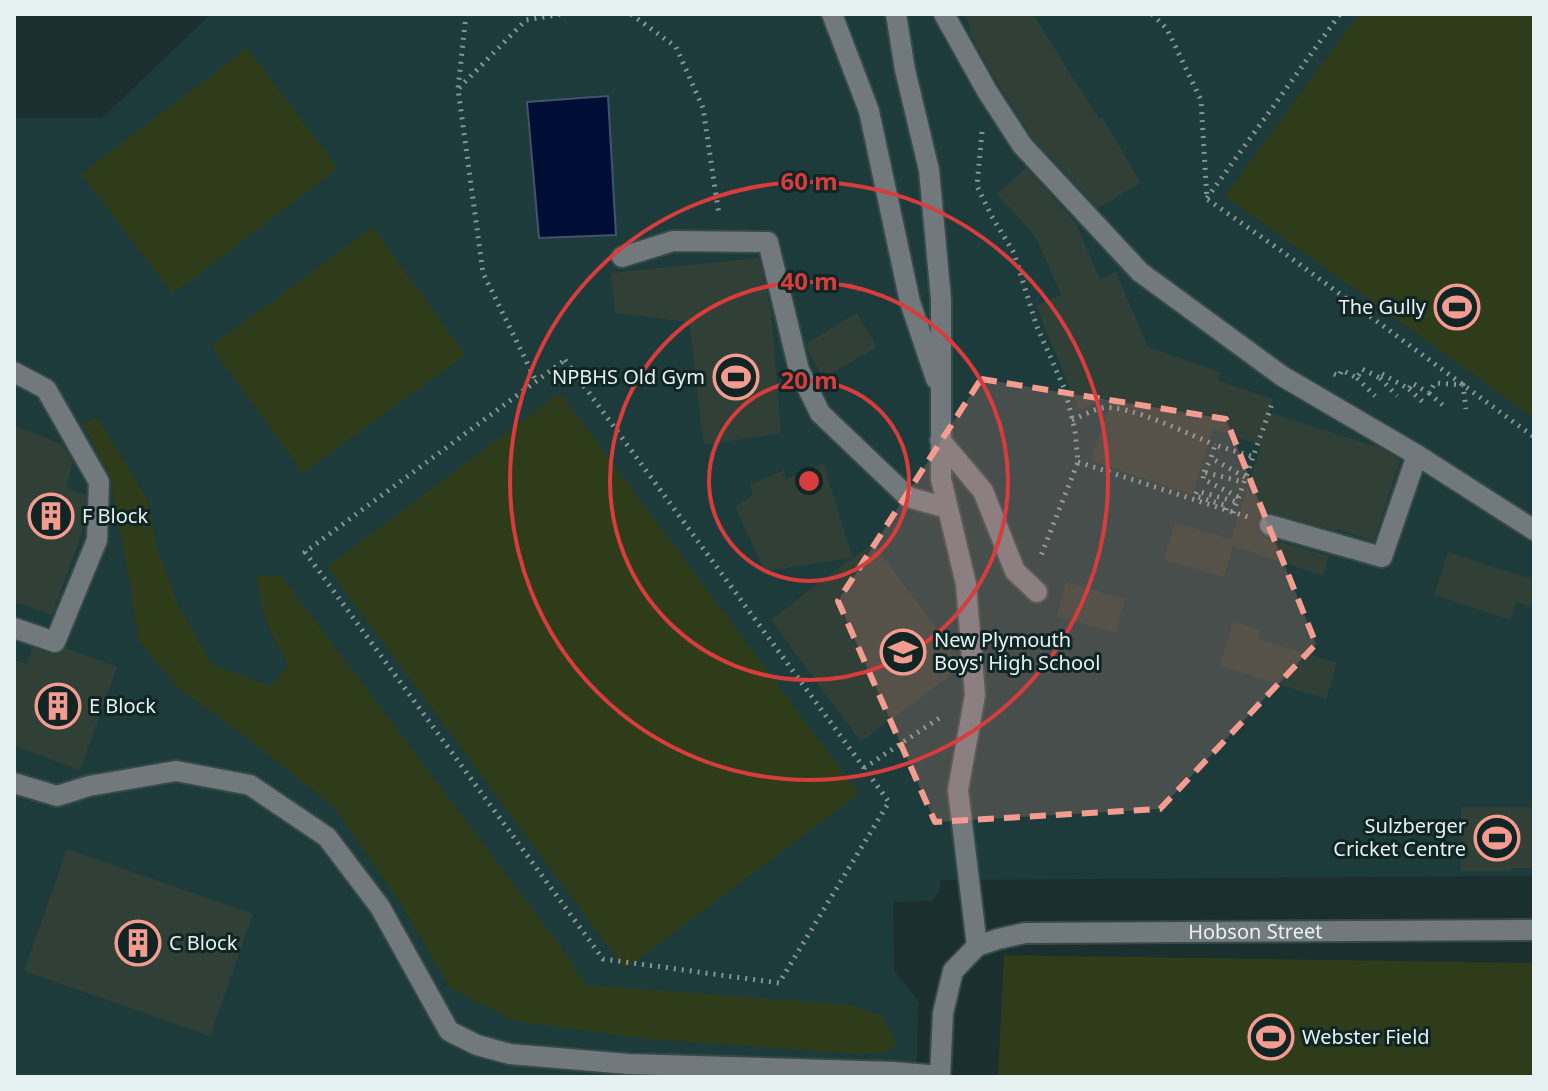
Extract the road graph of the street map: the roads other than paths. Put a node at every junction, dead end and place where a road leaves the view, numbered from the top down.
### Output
1 (832, 14) edge
2 (896, 14) edge
3 (944, 14) edge
4 (622, 257) dead end
5 (14, 372) edge
6 (941, 394) junction
7 (940, 440) junction
8 (1417, 455) junction
9 (947, 508) junction
10 (1270, 525) road end
11 (1534, 530) edge
12 (1033, 588) road end
13 (14, 628) edge
14 (14, 783) edge
15 (1534, 930) edge
16 (977, 946) junction
17 (940, 1076) edge

1 - 6 street
2 - 6 street
3 - 8 street
4 - 9 street
5 - 13 street
6 - 7 street
7 - 9 street
7 - 12 street
8 - 10 street
8 - 11 street
9 - 16 street
14 - 17 street
15 - 16 street, Hobson Street
16 - 17 street

